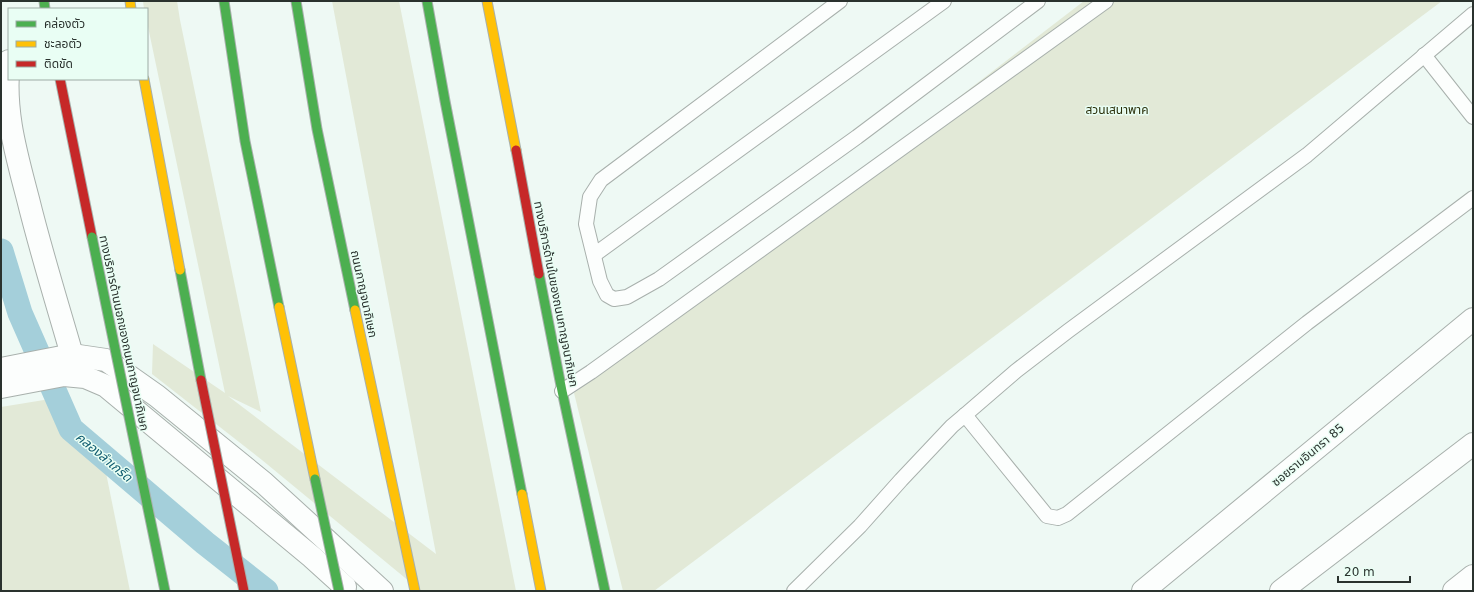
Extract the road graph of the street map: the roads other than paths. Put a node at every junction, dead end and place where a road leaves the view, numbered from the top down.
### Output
1 (224, 1) edge
2 (296, 1) edge
3 (427, 1) edge
4 (487, 1) edge
5 (840, 1) edge
6 (944, 1) edge
7 (1106, 1) edge
8 (1034, 2) edge
9 (1473, 14) edge
10 (1424, 55) junction
11 (8, 80) edge
12 (60, 80) edge
13 (144, 80) edge
14 (1473, 118) edge
15 (1473, 198) edge
16 (594, 256) junction
17 (1473, 319) edge
18 (65, 363) junction
19 (1, 369) edge
20 (1, 387) edge
21 (562, 391) junction
22 (965, 415) junction
23 (1473, 444) edge
24 (1473, 576) edge
25 (165, 591) edge
26 (244, 591) edge
27 (339, 591) edge
28 (349, 591) edge
29 (382, 591) edge
30 (415, 591) edge
31 (541, 591) edge
32 (605, 591) edge
33 (794, 591) edge
34 (1143, 591) edge
35 (1281, 591) edge
36 (1454, 591) edge

1 - 27 main road, bridge
2 - 30 main road, ถนนกาญจนาภิเษก
3 - 31 main road
4 - 21 main road, ทางบริการด้านในของถนนกาญจนาภิเษก
5 - 16 lane
6 - 16 lane
7 - 21 lane
8 - 16 lane
9 - 10 lane
10 - 14 lane
10 - 22 lane
11 - 18 street
12 - 25 main road, ทางบริการด้านนอกของถนนกาญจนาภิเษก, bridge
13 - 26 main road, bridge
15 - 22 lane
17 - 34 street, ซอยรามอินทรา 85
18 - 19 street
18 - 20 street
18 - 28 street
18 - 29 street
21 - 32 main road, ทางบริการด้านในของถนนกาญจนาภิเษก
22 - 33 lane
23 - 35 street
24 - 36 street

